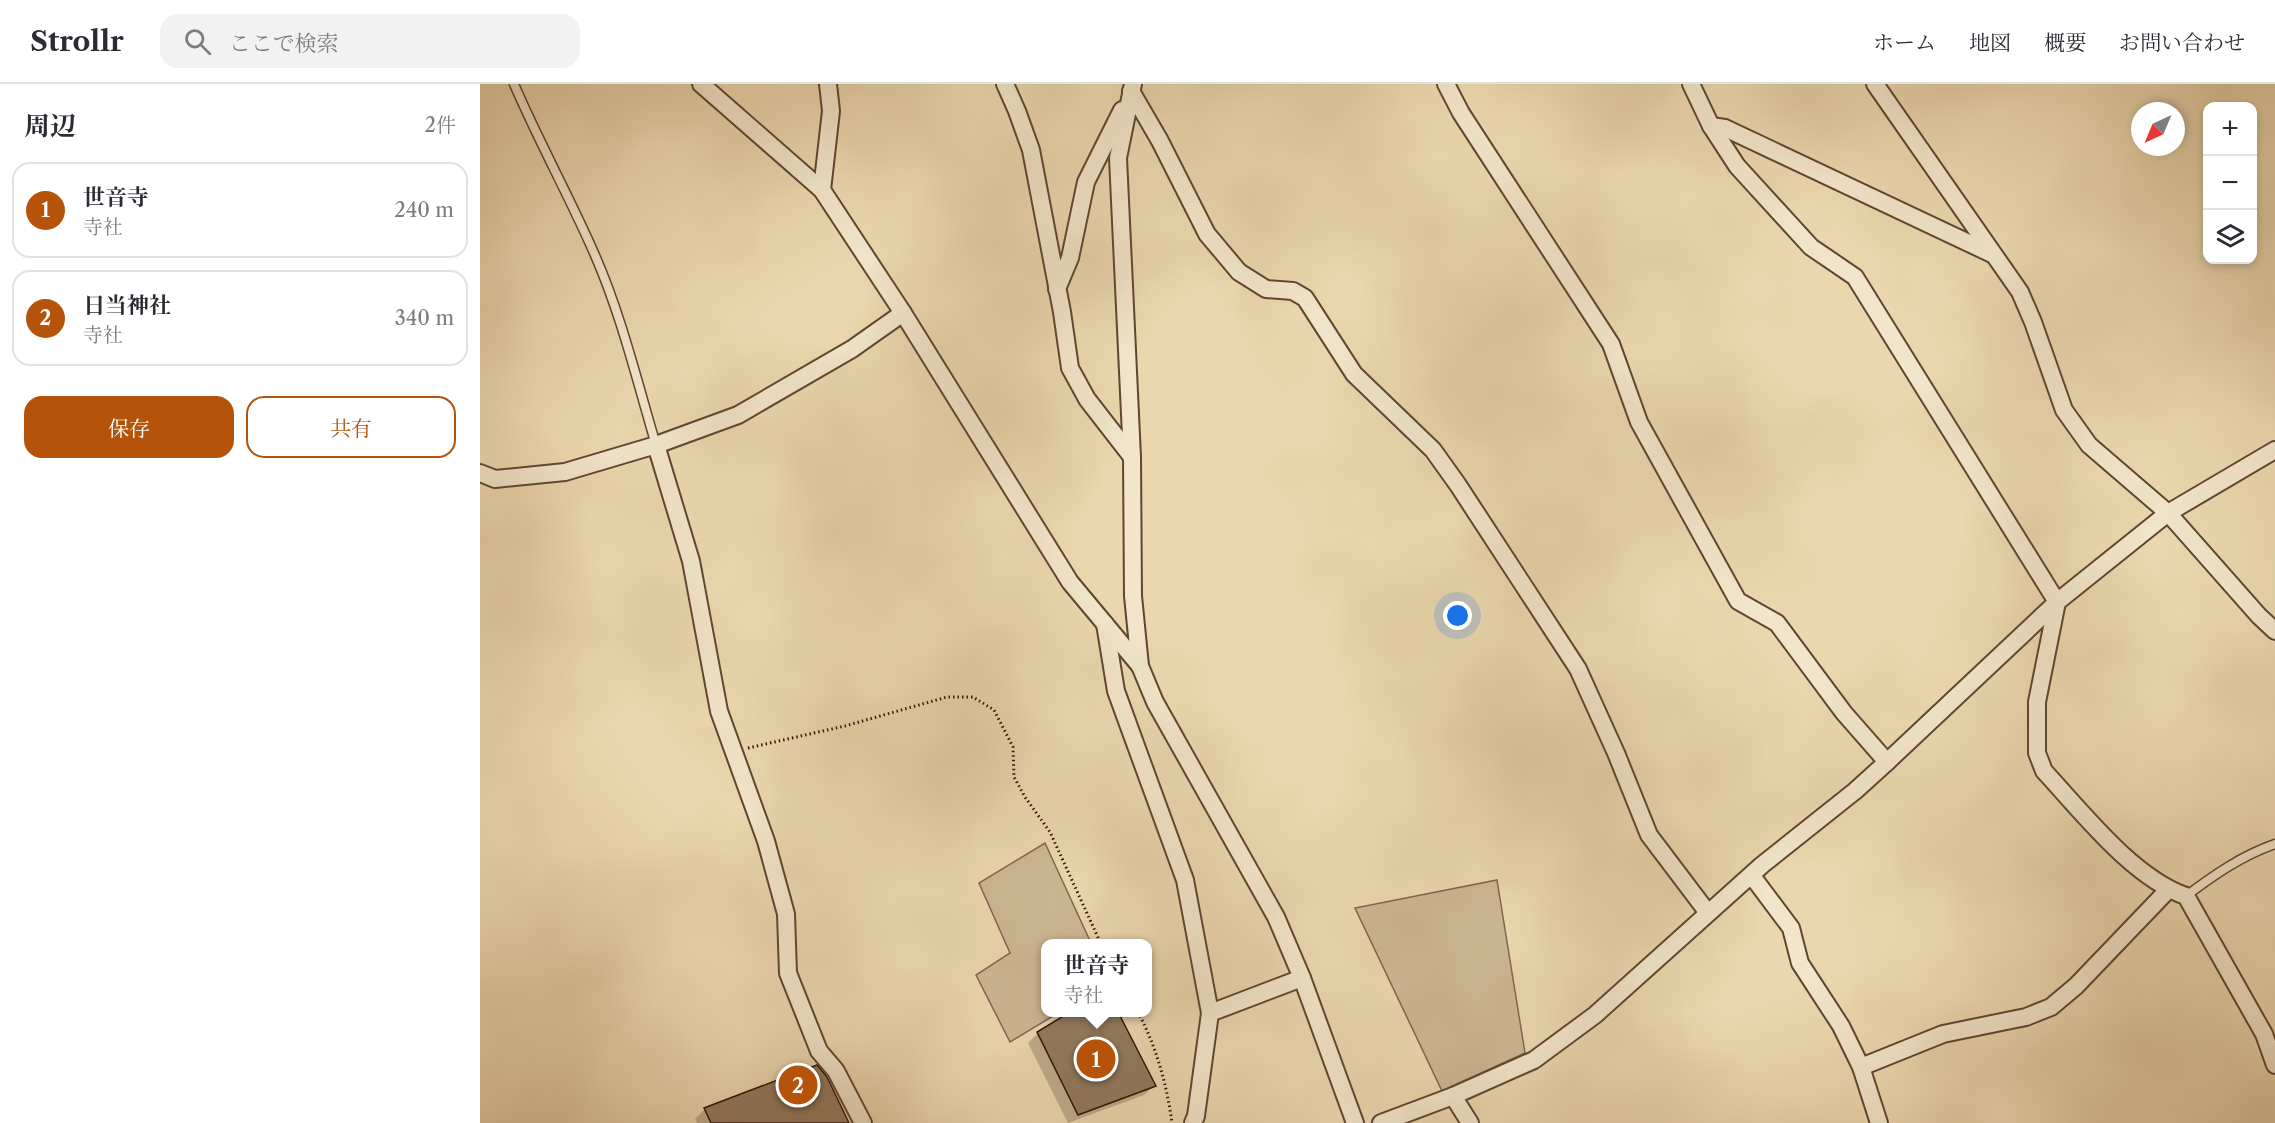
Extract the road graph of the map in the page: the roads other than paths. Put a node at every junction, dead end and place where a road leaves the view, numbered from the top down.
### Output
1 (514, 84) edge
2 (701, 84) edge
3 (828, 84) edge
4 (1005, 84) edge
5 (1446, 84) edge
6 (1690, 84) edge
7 (1875, 84) edge
8 (1132, 87) edge
9 (1711, 126) junction
10 (822, 190) junction
11 (1992, 255) junction
12 (1057, 289) junction
13 (903, 313) junction
14 (656, 445) junction
15 (2275, 450) edge
16 (1132, 457) junction
17 (480, 473) edge
18 (2168, 513) junction
19 (2057, 602) junction
20 (1104, 623) junction
21 (2275, 631) edge
22 (1140, 666) junction
23 (1887, 762) junction
24 (2275, 844) edge
25 (1752, 876) junction
26 (2168, 890) junction
27 (2186, 896) junction
28 (1708, 913) junction
29 (1302, 978) junction
30 (1210, 1013) junction
31 (2275, 1065) edge
32 (1861, 1067) junction
33 (1454, 1096) junction
34 (863, 1123) edge
35 (1192, 1123) edge
36 (1354, 1123) edge
37 (1381, 1123) edge
38 (1470, 1123) edge
39 (1879, 1123) edge

1 - 14 lane
2 - 10 street
3 - 10 street
4 - 12 street
5 - 23 street
6 - 9 street
7 - 11 street
8 - 12 street
8 - 16 street
8 - 28 street
9 - 11 street
9 - 19 street
10 - 13 street
11 - 18 street
12 - 16 street
13 - 14 street
13 - 20 street
14 - 17 street
14 - 34 street
15 - 18 street
16 - 22 street
18 - 19 street
18 - 21 street
19 - 23 street
19 - 26 street
20 - 22 street
20 - 30 street
22 - 29 street
23 - 25 street
24 - 27 lane
25 - 28 street
25 - 32 street
26 - 27 street
26 - 32 street
27 - 31 street
28 - 33 street
29 - 30 street
29 - 36 street
30 - 35 street
32 - 39 street
33 - 37 street
33 - 38 street

